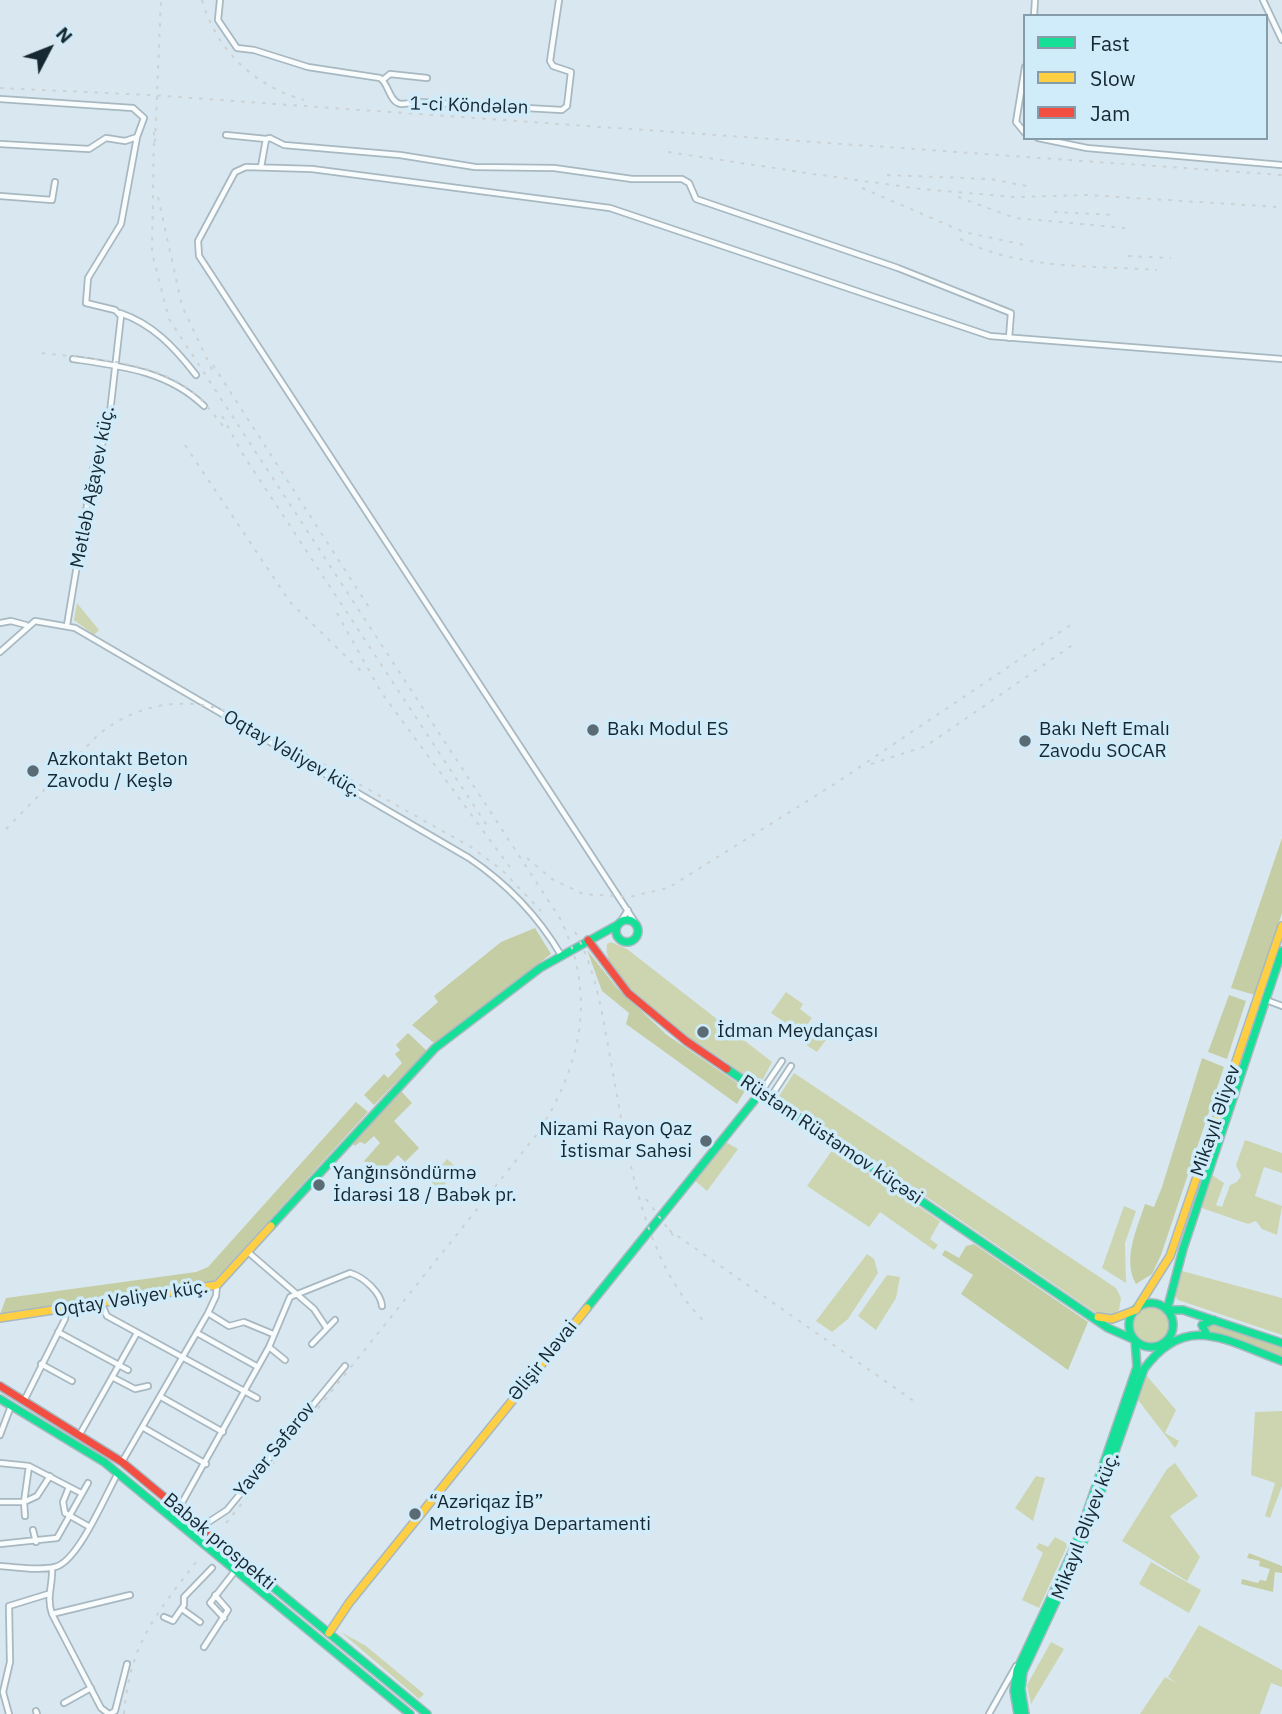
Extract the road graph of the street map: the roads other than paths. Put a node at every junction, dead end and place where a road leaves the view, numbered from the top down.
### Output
1 (220, 0) edge
2 (559, 0) edge
3 (1263, 0) edge
4 (1282, 40) edge
5 (427, 78) dead end
6 (384, 79) junction
7 (1023, 79) edge
8 (0, 99) edge
9 (1023, 131) edge
10 (226, 135) dead end
11 (137, 137) junction
12 (266, 139) junction
13 (1048, 140) edge
14 (0, 144) edge
15 (1282, 165) edge
16 (261, 167) junction
17 (55, 182) dead end
18 (0, 196) edge
19 (120, 313) junction
20 (1009, 338) junction
21 (72, 359) dead end
22 (1282, 359) edge
23 (114, 365) junction
24 (196, 375) dead end
25 (204, 406) dead end
26 (0, 623) edge
27 (26, 625) junction
28 (67, 625) junction
29 (0, 652) edge
30 (628, 910) junction
31 (619, 924) junction
32 (637, 925) junction
33 (1282, 926) edge
34 (588, 940) junction
35 (1282, 951) edge
36 (561, 955) junction
37 (1266, 1000) junction
38 (1282, 1006) edge
39 (782, 1062) dead end
40 (791, 1066) dead end
41 (761, 1092) junction
42 (769, 1098) junction
43 (248, 1252) junction
44 (217, 1285) junction
45 (1170, 1292) junction
46 (297, 1295) junction
47 (102, 1305) junction
48 (382, 1307) dead end
49 (65, 1310) junction
50 (1136, 1310) junction
51 (1167, 1310) junction
52 (1184, 1310) junction
53 (208, 1313) junction
54 (1094, 1316) junction
55 (0, 1318) edge
56 (335, 1320) dead end
57 (1216, 1320) junction
58 (326, 1327) junction
59 (58, 1332) junction
60 (197, 1333) junction
61 (136, 1334) junction
62 (273, 1335) junction
63 (1210, 1337) junction
64 (1135, 1340) junction
65 (1164, 1343) junction
66 (1282, 1343) edge
67 (312, 1344) dead end
68 (269, 1348) junction
69 (182, 1359) junction
70 (285, 1360) dead end
71 (1282, 1361) edge
72 (41, 1364) junction
73 (119, 1364) junction
74 (345, 1366) dead end
75 (258, 1367) junction
76 (128, 1370) dead end
77 (112, 1377) junction
78 (72, 1381) dead end
79 (0, 1386) edge
80 (148, 1386) dead end
81 (244, 1392) junction
82 (161, 1397) junction
83 (257, 1398) dead end
84 (0, 1399) edge
85 (24, 1401) junction
86 (11, 1406) junction
87 (144, 1428) junction
88 (223, 1432) junction
89 (80, 1434) junction
90 (0, 1435) edge
91 (122, 1462) junction
92 (0, 1463) edge
93 (206, 1464) junction
94 (29, 1466) junction
95 (118, 1472) junction
96 (50, 1476) junction
97 (88, 1483) dead end
98 (69, 1487) junction
99 (81, 1493) junction
100 (0, 1502) edge
101 (24, 1502) junction
102 (179, 1509) junction
103 (25, 1516) dead end
104 (69, 1517) junction
105 (89, 1526) junction
106 (201, 1527) junction
107 (33, 1530) dead end
108 (36, 1542) junction
109 (0, 1544) edge
110 (0, 1566) edge
111 (52, 1568) junction
112 (212, 1568) dead end
113 (236, 1570) junction
114 (48, 1594) junction
115 (130, 1595) dead end
116 (215, 1595) junction
117 (182, 1609) junction
118 (52, 1614) junction
119 (164, 1617) dead end
120 (224, 1618) junction
121 (200, 1622) dead end
122 (329, 1633) junction
123 (204, 1647) dead end
124 (1024, 1653) junction
125 (127, 1664) dead end
126 (1023, 1672) junction
127 (1015, 1680) junction
128 (91, 1688) junction
129 (1003, 1690) junction
130 (2, 1691) edge
131 (1014, 1691) junction
132 (64, 1703) dead end
133 (9, 1714) edge
134 (109, 1714) edge
135 (410, 1714) edge
136 (427, 1714) edge
137 (990, 1714) edge
138 (1018, 1714) edge
139 (1024, 1714) edge

1 - 6 street
2 - 6 street, 1-ci Köndələn
3 - 4 street
5 - 6 street
7 - 9 street
8 - 11 street
10 - 12 street
11 - 14 street
11 - 19 street
12 - 16 street
12 - 20 street
13 - 15 street
16 - 20 street
16 - 30 street
17 - 18 street
19 - 23 street, Mətləb Ağayev küç.
19 - 24 street
20 - 22 street
21 - 23 street
23 - 25 street
23 - 28 street, Mətləb Ağayev küç.
26 - 27 street, Oqtay Vəliyev küç.
27 - 28 street, Oqtay Vəliyev küç.
27 - 29 street
28 - 36 street, Oqtay Vəliyev küç.
30 - 31 street
30 - 32 street
31 - 32 main road
31 - 32 main road
31 - 34 main road, Oqtay Vəliyev küç.
33 - 50 main road, Mikayıl Əliyev
34 - 36 main road, Oqtay Vəliyev küç.
34 - 41 main road, Rüstəm Rüstəmov küçəsi
35 - 37 main road, Mikayıl Əliyev
36 - 43 main road, Oqtay Vəliyev küç.
37 - 38 street
37 - 45 main road, Mikayıl Əliyev
39 - 41 street
40 - 42 street
41 - 42 main road, Rüstəm Rüstəmov küçəsi
41 - 122 main road, Əlişir Nəvai
42 - 54 main road, Rüstəm Rüstəmov küçəsi
43 - 44 main road, Oqtay Vəliyev küç.
43 - 46 street
44 - 47 main road, Oqtay Vəliyev küç.
44 - 53 street
45 - 51 main road, Mikayıl Əliyev
45 - 52 main road
46 - 48 street
46 - 58 street
46 - 62 street
47 - 49 main road, Oqtay Vəliyev küç.
47 - 61 street
49 - 55 main road, Oqtay Vəliyev küç.
49 - 59 street
50 - 51 main road
50 - 54 main road
50 - 64 main road
51 - 52 main road
51 - 65 main road
52 - 57 main road
53 - 60 street
53 - 62 street
54 - 64 main road, Rüstəm Rüstəmov küçəsi
56 - 58 street
57 - 63 main road
57 - 66 main road
58 - 67 street
59 - 72 street
59 - 73 street
60 - 69 street
60 - 75 street
61 - 69 street
61 - 73 street
62 - 68 street
63 - 65 main road
63 - 71 main road
64 - 65 main road
64 - 124 main road
65 - 126 main road, Mikayıl Əliyev küç.
68 - 70 street
68 - 75 street
69 - 81 street
69 - 82 street
72 - 78 street
72 - 85 street
73 - 76 street
73 - 77 street
74 - 106 street, Yavər Səfərov
75 - 81 street
77 - 80 street
77 - 89 street
79 - 85 main road, Babək prospekti
81 - 83 street
81 - 88 street
82 - 87 street
82 - 88 street
84 - 86 main road, Babək prospekti
85 - 89 main road, Babək prospekti
86 - 90 street
86 - 95 main road, Babək prospekti
87 - 91 street
87 - 93 street
88 - 93 street
89 - 91 main road, Babək prospekti
91 - 102 main road, Babək prospekti
92 - 94 street
93 - 102 street
94 - 96 street
94 - 101 street
95 - 105 street
95 - 113 main road, Babək prospekti
96 - 98 street
96 - 101 street
97 - 99 street
98 - 99 street
98 - 104 street
99 - 104 street
100 - 101 street
101 - 103 street
102 - 106 main road, Babək prospekti
104 - 105 street
104 - 108 street
105 - 111 street
106 - 122 main road, Babək prospekti
107 - 108 street
108 - 109 street
110 - 111 street
111 - 114 street
112 - 117 street
113 - 116 street
113 - 135 main road, Babək prospekti
114 - 118 street
114 - 130 street
115 - 118 street
116 - 120 street
116 - 120 street
117 - 119 street
117 - 121 street
118 - 128 street
120 - 123 street
122 - 136 main road, Babək prospekti
124 - 127 main road
124 - 129 street
125 - 134 street
126 - 127 street
126 - 139 main road, Mikayıl Əliyev küç.
127 - 129 street
127 - 131 main road
128 - 132 street
128 - 134 street
129 - 131 street
129 - 137 street
130 - 133 street
131 - 138 main road

